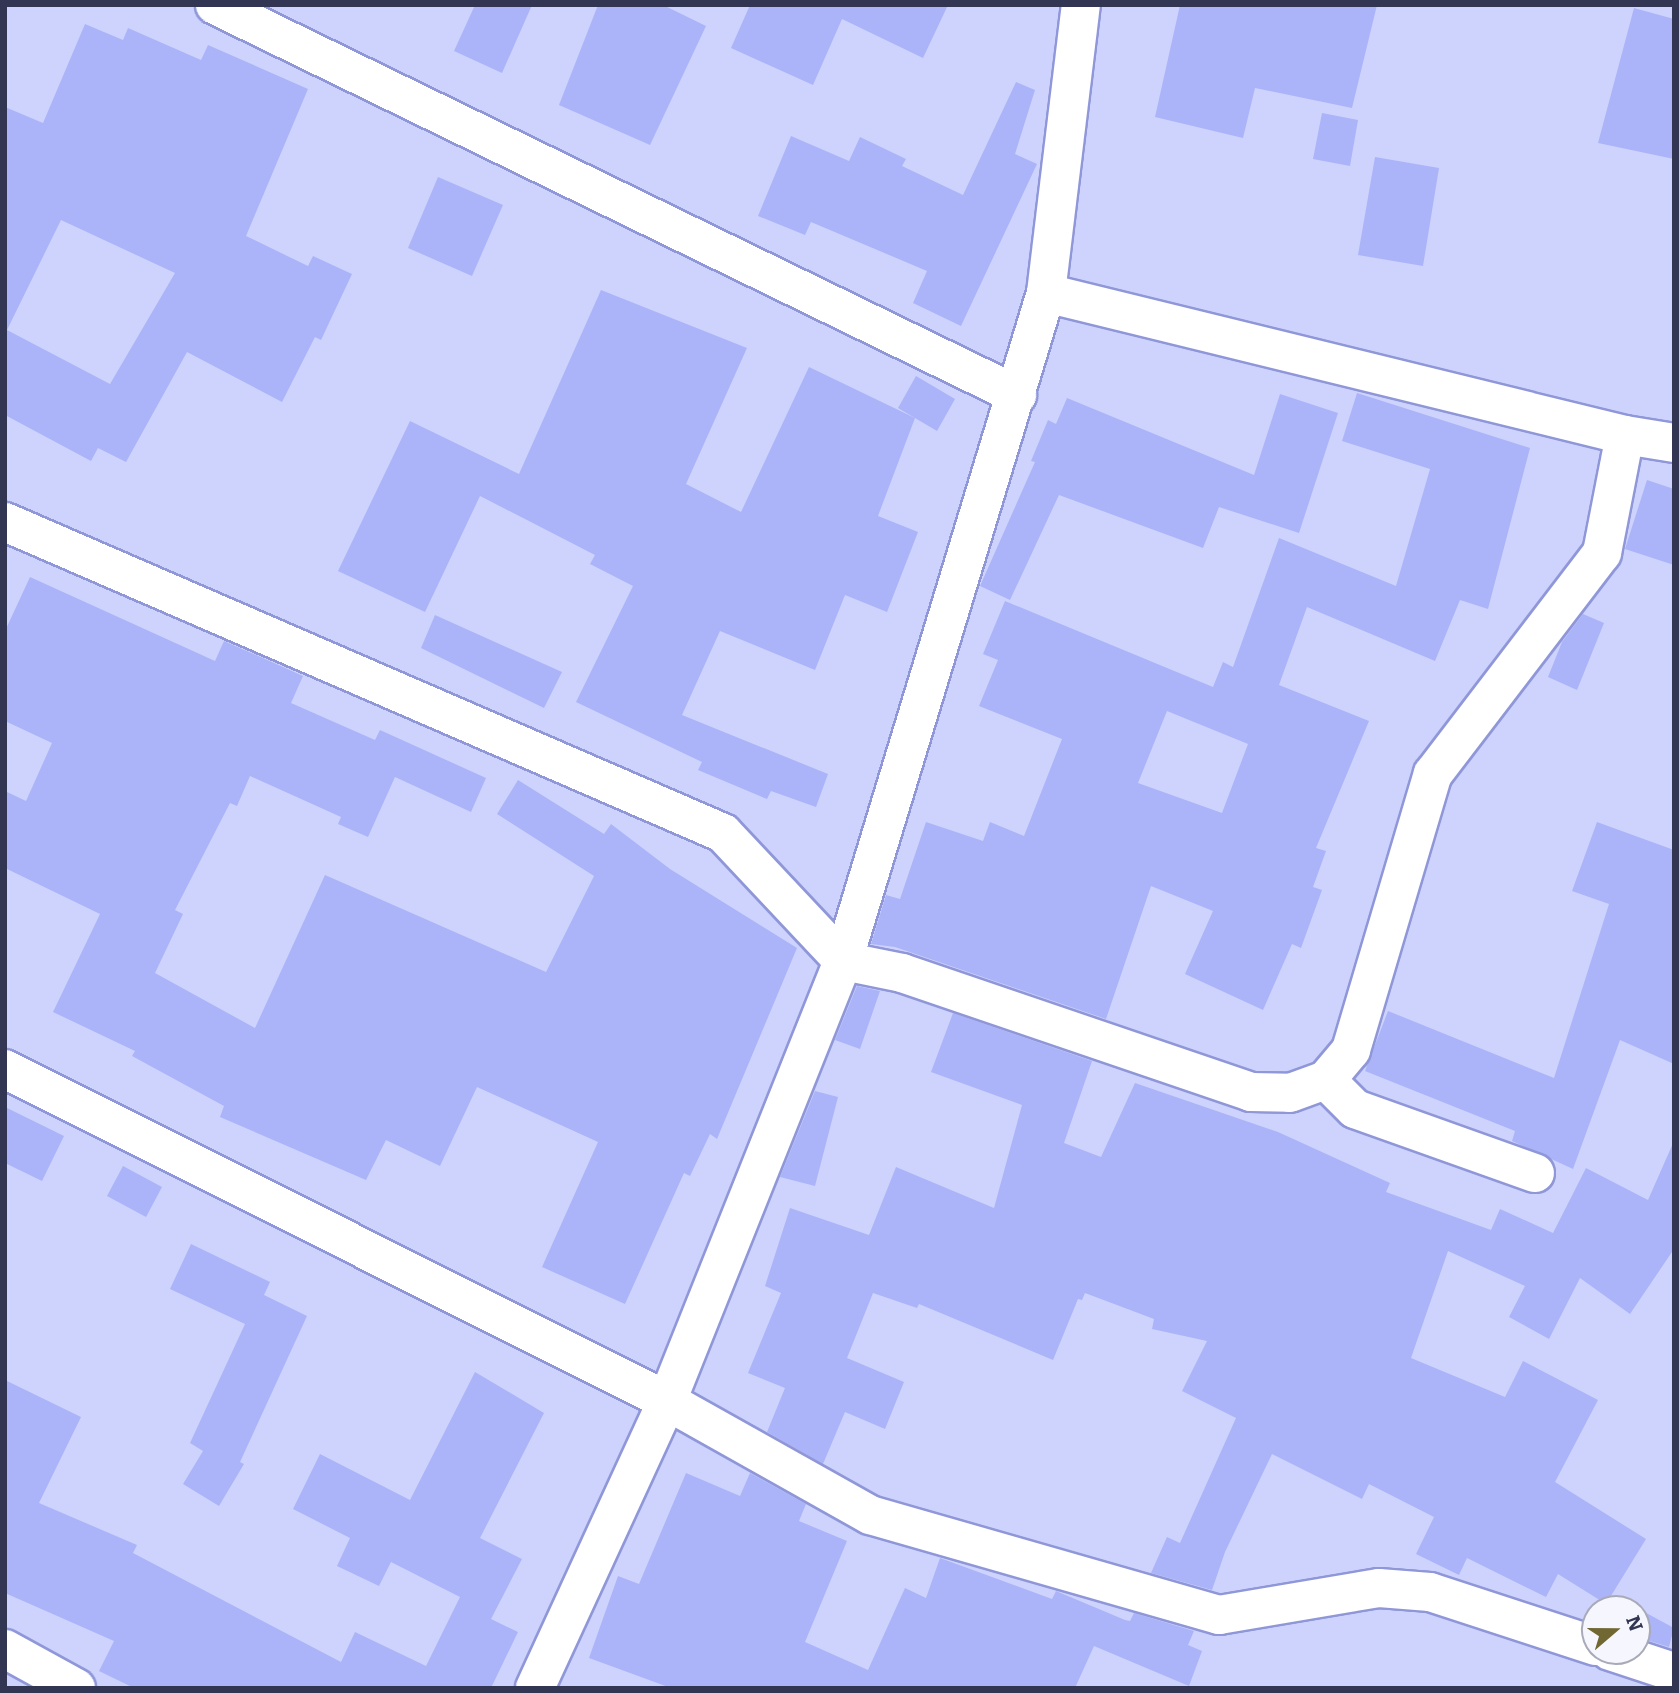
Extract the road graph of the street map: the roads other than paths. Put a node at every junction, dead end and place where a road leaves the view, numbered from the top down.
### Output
1 (215, 5) edge
2 (1081, 5) edge
3 (1046, 293) junction
4 (1017, 395) junction
5 (1625, 435) junction
6 (1674, 443) edge
7 (5, 522) edge
8 (843, 961) junction
9 (5, 1069) edge
10 (1326, 1080) junction
11 (1535, 1173) dead end
12 (667, 1401) junction
13 (1581, 1641) edge
14 (5, 1649) edge
15 (1651, 1664) edge
16 (1674, 1672) edge
17 (76, 1688) edge
18 (535, 1688) edge

1 - 4 street
2 - 3 street
3 - 4 street
3 - 5 street
4 - 8 street
5 - 6 street
5 - 10 street
7 - 8 street
8 - 10 street
8 - 12 street
9 - 12 street
10 - 11 street
12 - 13 street
12 - 18 street
14 - 17 street
15 - 16 street

